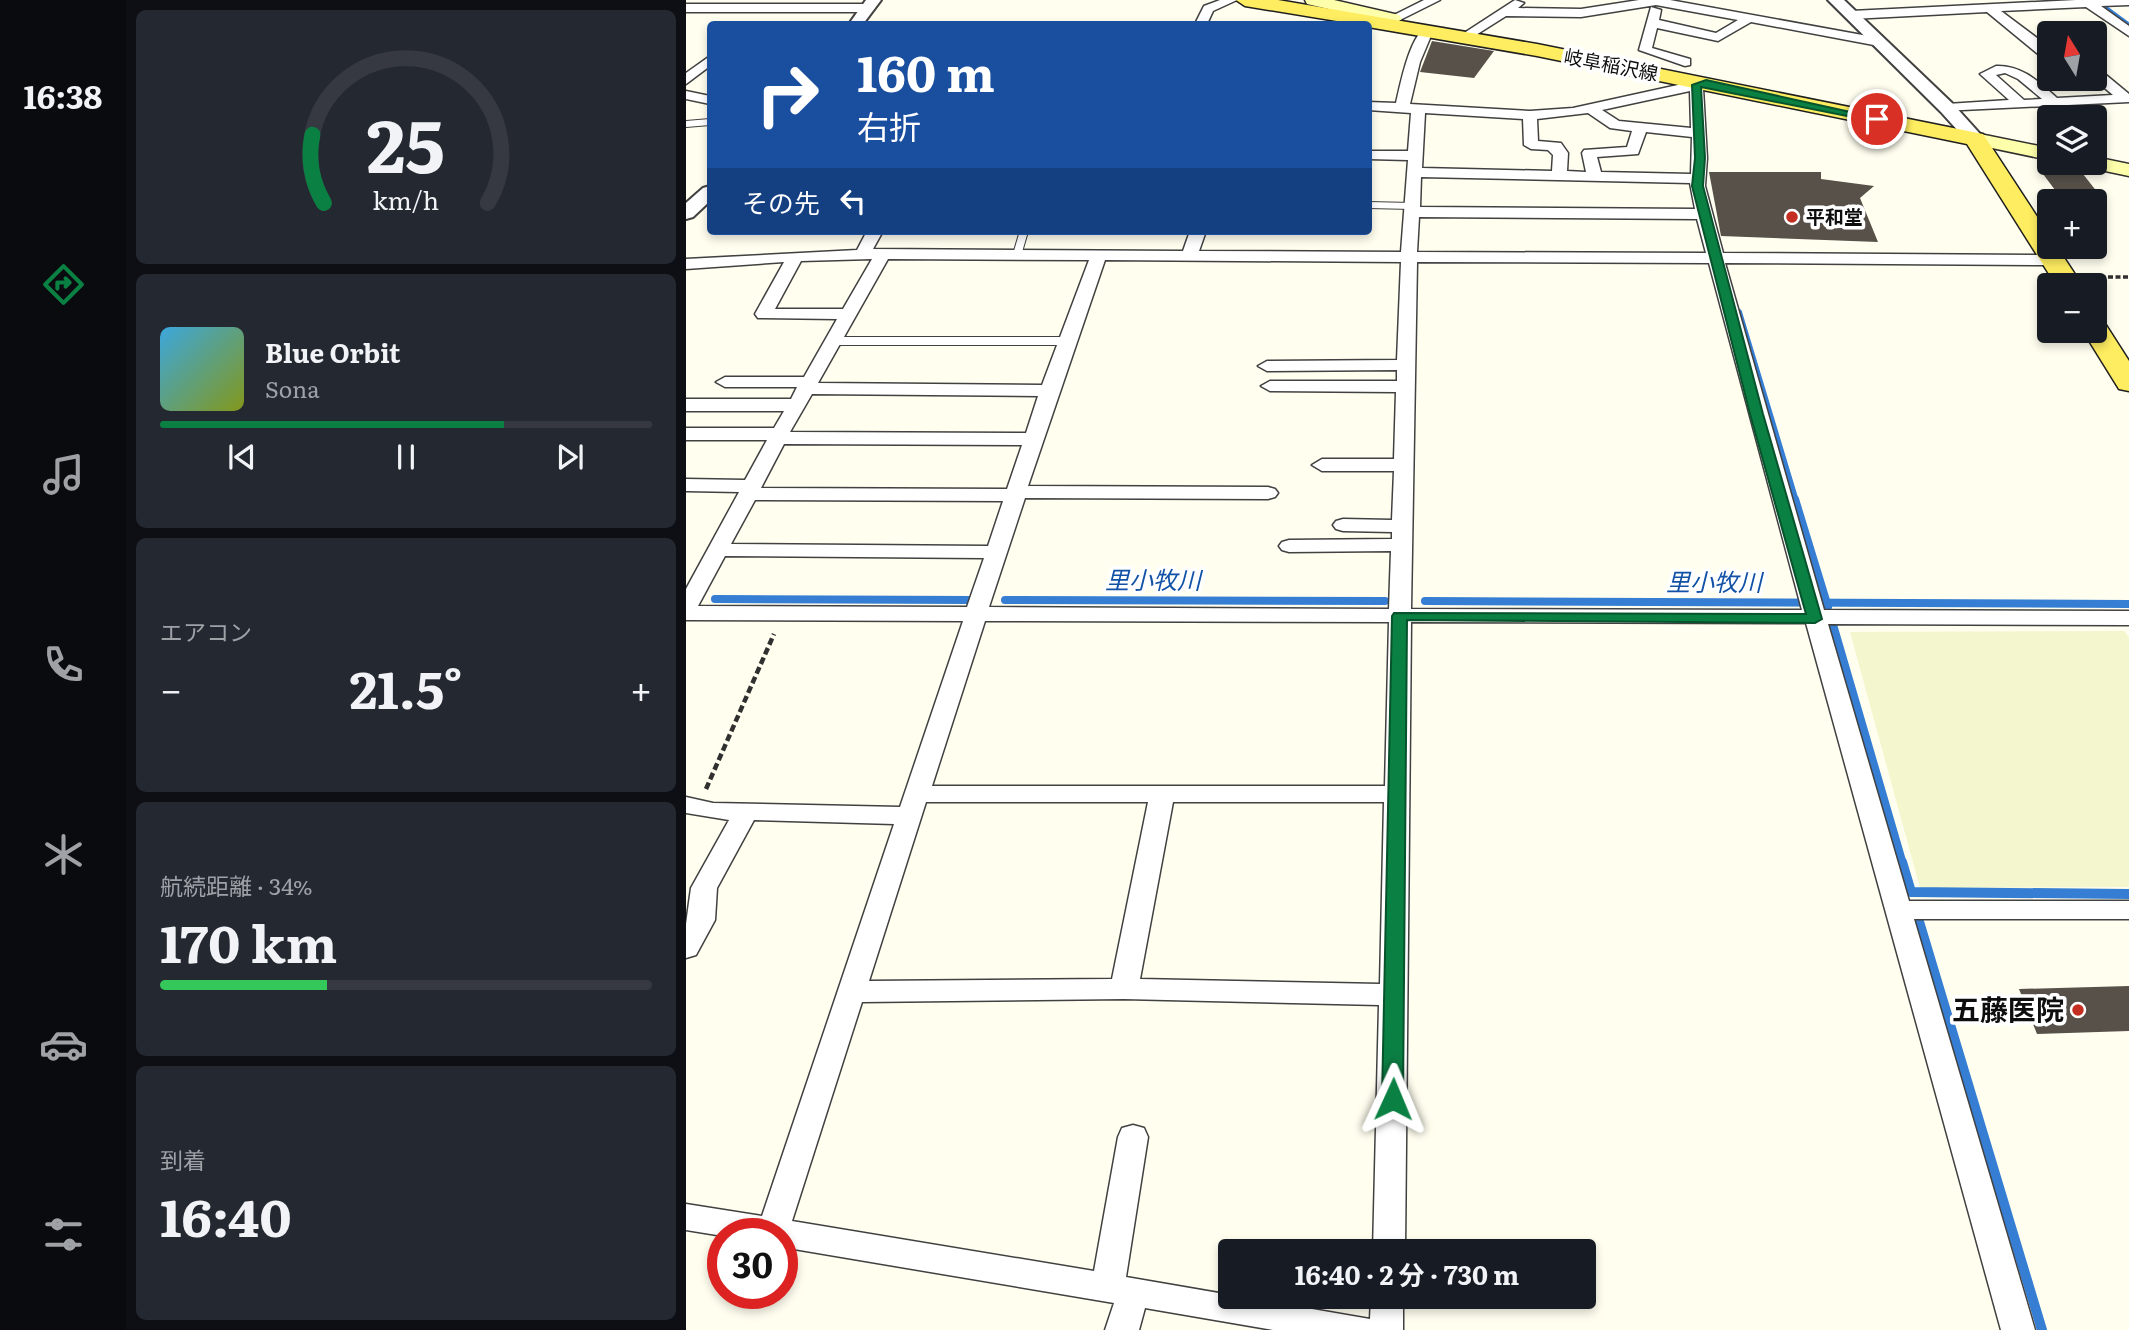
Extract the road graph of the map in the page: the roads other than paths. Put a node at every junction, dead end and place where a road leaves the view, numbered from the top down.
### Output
1 (1231, 0) edge
2 (1245, 0) edge
3 (1313, 0) edge
4 (1399, 0) edge
5 (1522, 0) edge
6 (1656, 1) edge
7 (1832, 1) edge
8 (2129, 1) edge
9 (2097, 2) edge
10 (1429, 3) edge
11 (709, 4) edge
12 (775, 4) edge
13 (872, 4) edge
14 (686, 8) edge
15 (729, 8) junction
16 (1990, 8) junction
17 (1504, 12) junction
18 (1851, 15) junction
19 (1749, 18) junction
20 (2129, 19) edge
21 (728, 21) edge
22 (858, 21) edge
23 (1202, 21) edge
24 (1387, 22) junction
25 (1653, 23) junction
26 (1427, 31) junction
27 (2129, 32) edge
28 (1464, 37) junction
29 (1879, 42) junction
30 (2037, 46) edge
31 (707, 62) edge
32 (1685, 62) dead end
33 (686, 80) edge
34 (2107, 82) edge
35 (1701, 84) junction
36 (686, 94) edge
37 (2127, 98) edge
38 (707, 99) edge
39 (2054, 102) junction
40 (2021, 104) junction
41 (1372, 106) edge
42 (1410, 108) junction
43 (1590, 108) junction
44 (1947, 108) junction
45 (1530, 115) junction
46 (707, 122) edge
47 (686, 124) edge
48 (1639, 130) junction
49 (1699, 133) junction
50 (1975, 139) junction
51 (2037, 152) edge
52 (1372, 156) edge
53 (1416, 164) junction
54 (2107, 166) edge
55 (2129, 170) edge
56 (1559, 175) junction
57 (1595, 176) junction
58 (1698, 179) junction
59 (707, 195) edge
60 (1372, 205) edge
61 (1411, 209) junction
62 (686, 213) edge
63 (1704, 214) junction
64 (873, 235) edge
65 (1023, 235) edge
66 (1197, 235) edge
67 (883, 254) junction
68 (1099, 254) junction
69 (862, 255) junction
70 (1017, 255) junction
71 (795, 256) junction
72 (1190, 256) junction
73 (1409, 257) junction
74 (1717, 258) junction
75 (686, 264) edge
76 (2040, 273) edge
77 (2061, 273) edge
78 (848, 314) junction
79 (833, 341) junction
80 (1067, 341) junction
81 (2104, 343) edge
82 (1267, 366) dead end
83 (1407, 376) junction
84 (725, 382) dead end
85 (2129, 383) edge
86 (808, 385) junction
87 (1270, 386) dead end
88 (1049, 391) junction
89 (686, 405) edge
90 (796, 405) junction
91 (686, 433) edge
92 (779, 436) junction
93 (1034, 439) junction
94 (1404, 465) junction
95 (1322, 466) dead end
96 (686, 485) edge
97 (750, 490) junction
98 (1268, 493) dead end
99 (1017, 494) junction
100 (1343, 525) dead end
101 (1402, 536) junction
102 (1289, 546) dead end
103 (716, 551) junction
104 (997, 552) junction
105 (1812, 608) junction
106 (686, 611) edge
107 (976, 615) junction
108 (1400, 616) junction
109 (2129, 618) edge
110 (1162, 794) junction
111 (1397, 794) junction
112 (913, 805) junction
113 (692, 806) edge
114 (746, 812) junction
115 (1897, 910) junction
116 (2129, 910) edge
117 (686, 948) edge
118 (1124, 989) junction
119 (852, 992) junction
120 (1394, 995) junction
121 (1133, 1136) dead end
122 (686, 1217) edge
123 (777, 1218) edge
124 (707, 1220) edge
125 (798, 1235) edge
126 (1389, 1239) edge
127 (1121, 1290) junction
128 (1387, 1309) edge
129 (1122, 1330) edge
130 (1360, 1330) edge
131 (1386, 1330) edge
132 (2018, 1330) edge

1 - 23 street
2 - 24 main road, 岐阜稲沢線
3 - 24 main road
4 - 10 street
5 - 17 street
6 - 17 street
6 - 19 street
6 - 25 street
7 - 18 street
8 - 9 street
9 - 16 street
9 - 20 street
9 - 27 street
10 - 24 street
11 - 14 street
11 - 15 street
12 - 13 street
12 - 15 street
13 - 22 street
15 - 21 street
16 - 18 street
16 - 30 street
17 - 28 street
18 - 29 street
19 - 25 street
19 - 29 street
24 - 26 main road, 岐阜稲沢線
25 - 32 street
26 - 28 main road, 岐阜稲沢線
26 - 42 street
28 - 35 main road, 岐阜稲沢線
29 - 44 street
31 - 33 street
34 - 37 street
35 - 43 street
35 - 49 street
35 - 50 main road, 岐阜稲沢線
36 - 38 street
37 - 39 street
39 - 40 street
39 - 40 street
40 - 44 street
41 - 42 street
42 - 45 street
42 - 53 street
43 - 45 street
43 - 48 street
44 - 50 street
45 - 56 street
46 - 47 lane
48 - 49 street
48 - 57 street
49 - 58 street
50 - 51 main road
50 - 77 main road
52 - 53 street
53 - 56 street
53 - 61 street
54 - 55 main road
56 - 57 street
57 - 58 street
58 - 63 street
59 - 62 street
60 - 61 lane
61 - 63 street
61 - 73 street
63 - 74 street
64 - 69 street
65 - 70 lane
66 - 72 street
67 - 69 street
67 - 70 street
67 - 78 street
68 - 70 street
68 - 72 street
68 - 80 street
69 - 71 street
71 - 75 street
71 - 78 street
72 - 73 street
73 - 74 street
73 - 83 street
74 - 76 street
74 - 105 street
78 - 79 street
79 - 80 lane
79 - 86 street
80 - 88 street
81 - 85 main road
82 - 83 street
83 - 87 street
83 - 94 street
84 - 86 street
86 - 88 street
86 - 90 street
88 - 93 street
89 - 90 street
90 - 92 street
91 - 92 street
92 - 93 street
92 - 97 street
93 - 99 street
94 - 95 street
94 - 101 street
96 - 97 street
97 - 99 street
97 - 103 street
98 - 99 street
99 - 104 street
100 - 101 street
101 - 102 street
101 - 108 street
103 - 104 street
103 - 106 street
104 - 107 street
105 - 108 street
105 - 109 street
105 - 115 street
106 - 107 street
107 - 108 street
107 - 112 street
108 - 111 street
110 - 111 street
110 - 112 street
110 - 118 street
111 - 120 street
112 - 114 street
112 - 119 street
113 - 114 street
114 - 117 street
115 - 116 street
115 - 132 street
118 - 119 street
118 - 120 street
119 - 123 street
120 - 126 street
121 - 127 street
122 - 124 street
125 - 127 street
127 - 129 street
127 - 130 street
128 - 131 street

